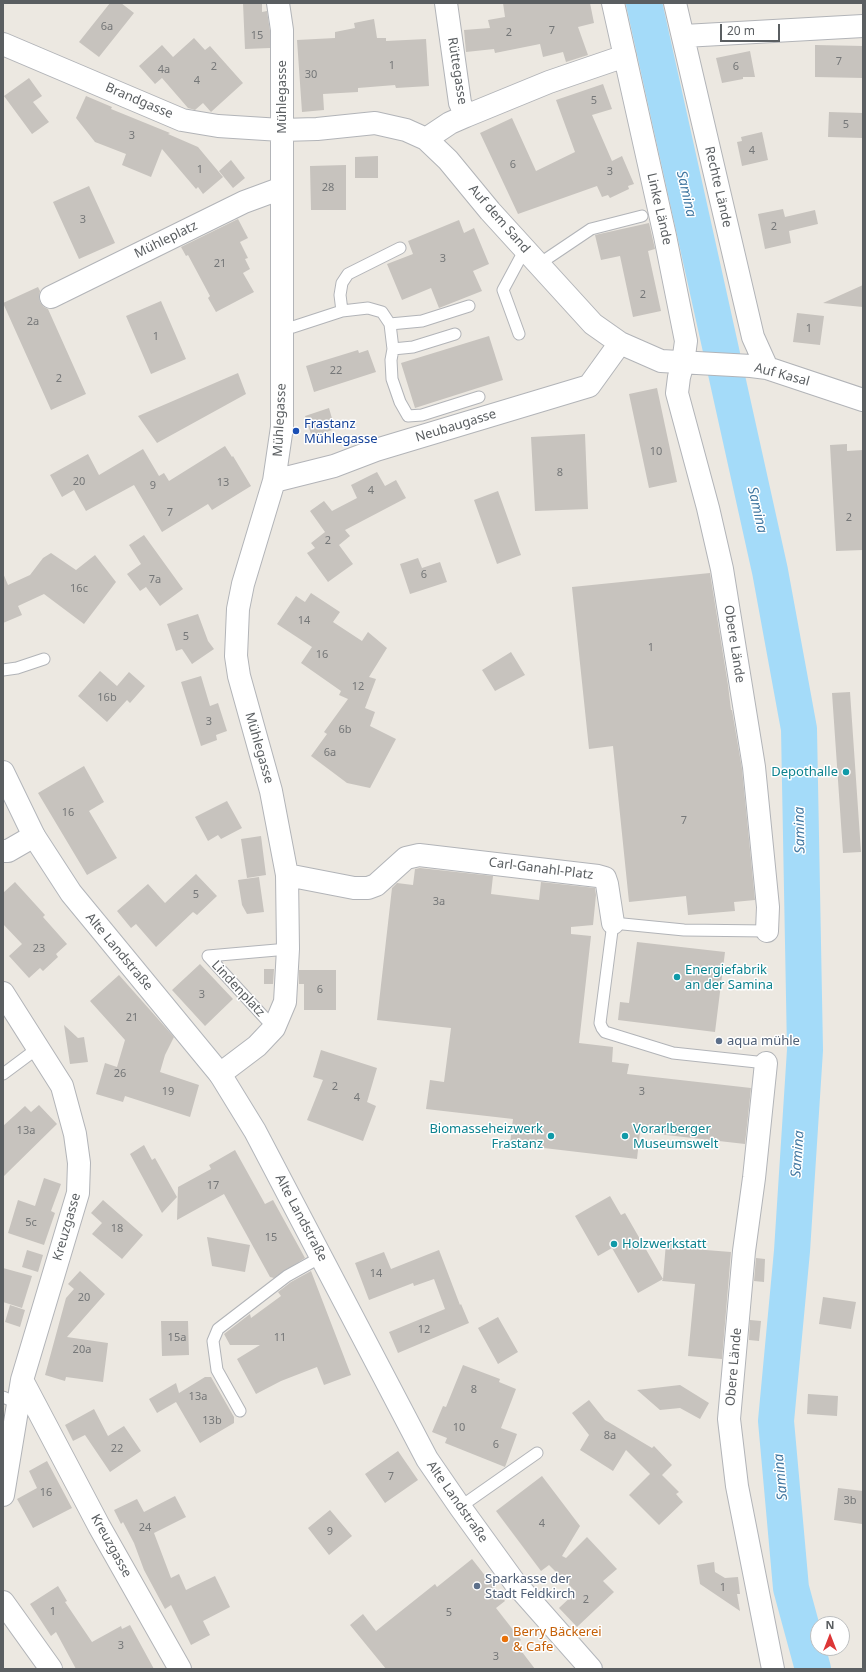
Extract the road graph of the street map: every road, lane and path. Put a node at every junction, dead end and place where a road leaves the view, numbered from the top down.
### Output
1 (278, 3) edge
2 (446, 3) edge
3 (613, 3) edge
4 (675, 3) edge
5 (863, 26) edge
6 (684, 36) junction
7 (3, 44) edge
8 (625, 56) junction
9 (466, 116) junction
10 (281, 130) junction
11 (426, 139) junction
12 (282, 188) junction
13 (642, 216) dead end
14 (400, 248) dead end
15 (532, 256) junction
16 (51, 297) dead end
17 (469, 306) dead end
18 (342, 311) junction
19 (278, 318) junction
20 (390, 324) junction
21 (455, 334) dead end
22 (519, 334) dead end
23 (620, 343) junction
24 (393, 349) junction
25 (691, 363) junction
26 (759, 367) junction
27 (479, 397) dead end
28 (863, 400) edge
29 (274, 481) junction
30 (44, 659) dead end
31 (3, 670) edge
32 (3, 772) edge
33 (34, 836) junction
34 (3, 852) edge
35 (287, 875) junction
36 (613, 923) junction
37 (766, 931) joint
38 (288, 949) junction
39 (3, 993) edge
40 (274, 1028) junction
41 (38, 1048) junction
42 (766, 1063) joint
43 (3, 1074) edge
44 (220, 1074) junction
45 (321, 1257) junction
46 (22, 1380) junction
47 (10, 1400) edge
48 (240, 1411) dead end
49 (537, 1453) dead end
50 (3, 1495) edge
51 (460, 1507) junction
52 (3, 1602) edge
53 (51, 1669) edge
54 (180, 1669) edge
55 (591, 1669) edge
56 (773, 1669) edge

1 - 10 street, Mühlegasse
2 - 9 street, Rüttegasse
3 - 8 street, Linke Lände
4 - 6 street, Rechte Lände
5 - 6 street
6 - 26 street, Rechte Lände
7 - 10 street, Brandgasse
8 - 9 street
8 - 25 street, Linke Lände
9 - 11 street, Rüttegasse
10 - 11 street, Auf dem Sand
10 - 12 street, Mühlegasse
11 - 15 street, Auf dem Sand
12 - 16 street, Mühleplatz
12 - 19 street, Mühlegasse
13 - 15 lane
14 - 18 lane
15 - 22 lane
15 - 23 street, Auf dem Sand
17 - 20 lane
18 - 19 lane
18 - 20 lane
19 - 29 street, Mühlegasse
20 - 24 lane
21 - 24 lane
23 - 25 street, Auf dem Sand
23 - 29 street, Neubaugasse
24 - 27 lane
25 - 26 street, Auf Kasal
25 - 37 street, Obere Lände
26 - 28 street, Auf Kasal
29 - 35 street, Mühlegasse
30 - 31 lane
32 - 33 street, Alte Landstraße
33 - 34 street
33 - 44 street, Alte Landstraße
35 - 36 street, Carl-Ganahl-Platz
35 - 38 street, Lindenplatz
36 - 37 lane
36 - 42 lane, Carl-Ganahl-Platz
38 - 40 street, Lindenplatz
38 - 40 lane, Lindenplatz
39 - 41 street, Kreuzgasse
40 - 44 street, Lindenplatz
41 - 43 lane
41 - 46 street, Kreuzgasse
42 - 56 street, Obere Lände
44 - 45 street, Alte Landstraße
45 - 48 lane
45 - 51 street, Alte Landstraße
46 - 47 street, Kreuzgasse
46 - 54 street, Kreuzgasse
47 - 50 street, Kreuzgasse
49 - 51 lane
51 - 55 street, Alte Landstraße
52 - 53 street

